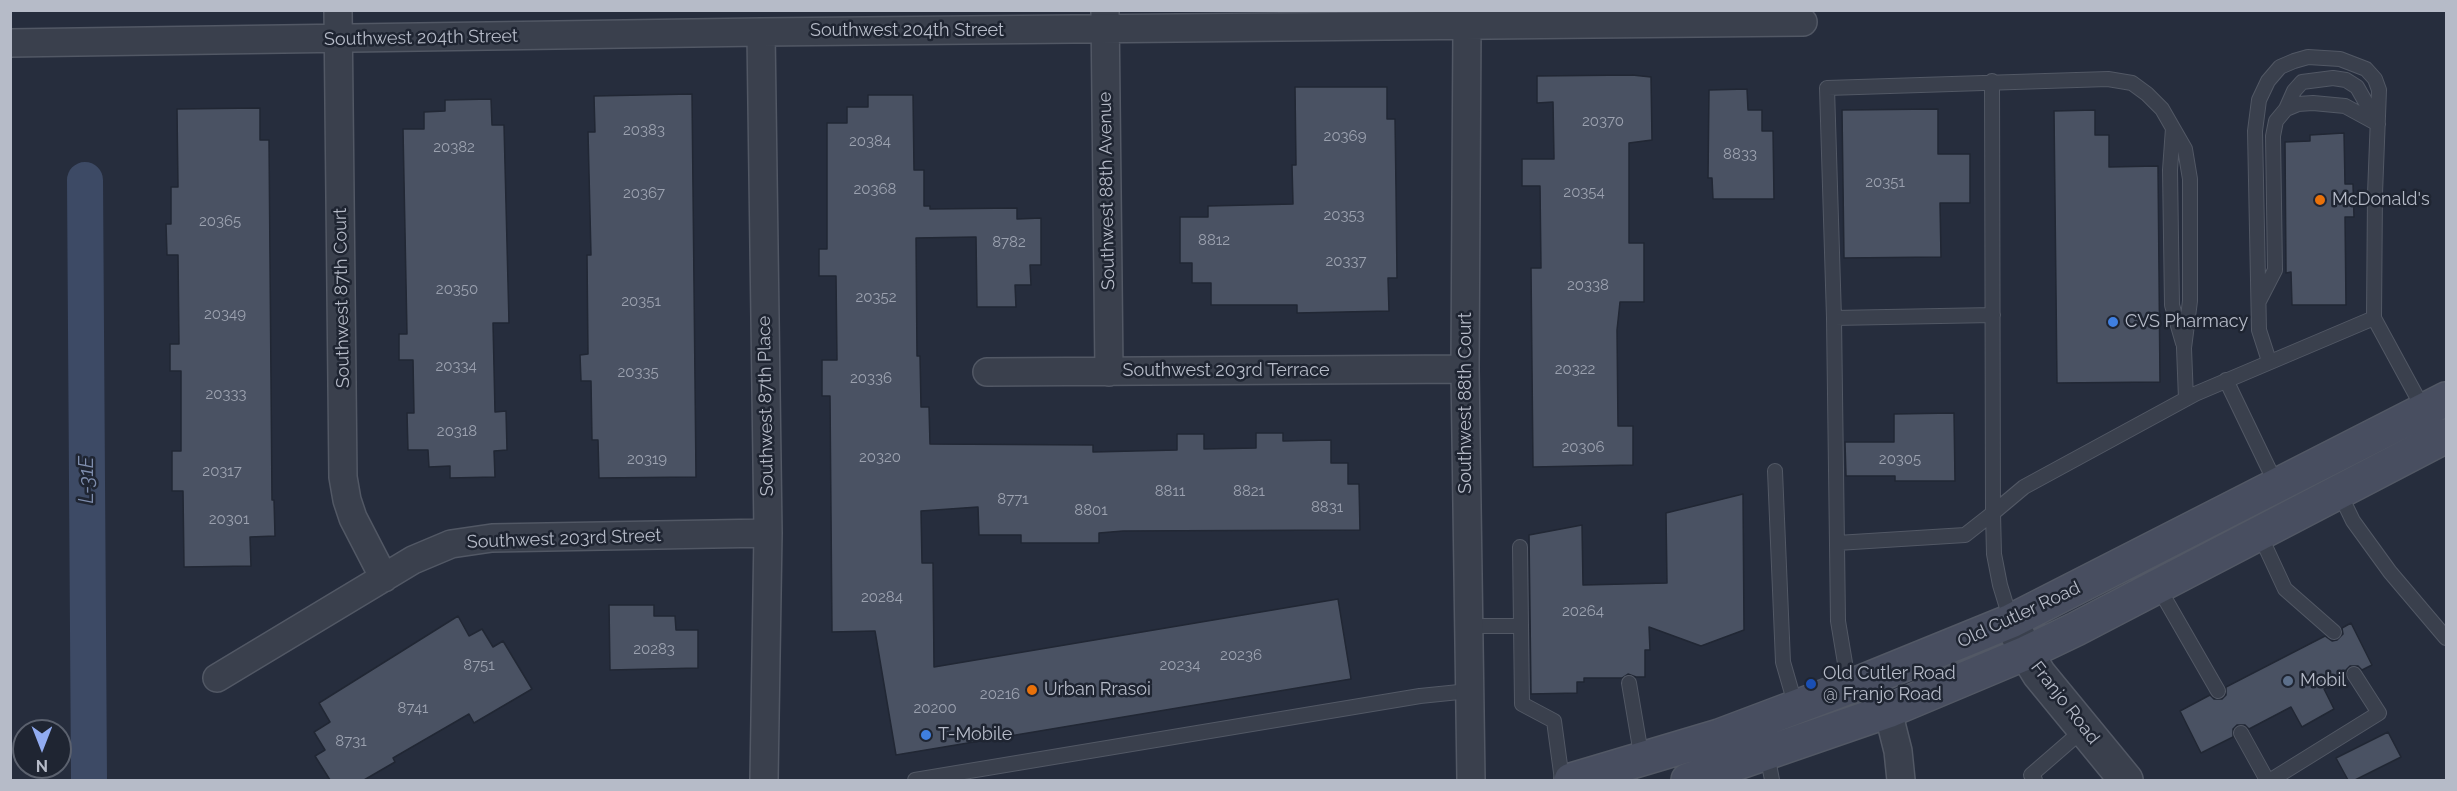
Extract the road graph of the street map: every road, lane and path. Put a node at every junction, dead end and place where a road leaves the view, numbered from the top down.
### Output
1 (338, 10) edge
2 (1105, 20) edge
3 (1803, 22) dead end
4 (1467, 25) junction
5 (761, 32) junction
6 (339, 40) junction
7 (10, 44) edge
8 (1992, 81) junction
9 (2286, 109) junction
10 (2378, 124) junction
11 (2173, 128) junction
12 (2258, 303) junction
13 (1993, 315) junction
14 (1834, 318) junction
15 (2374, 318) junction
16 (2184, 348) junction
17 (2269, 361) junction
18 (1465, 369) junction
19 (987, 372) dead end
20 (1109, 372) junction
21 (2226, 380) junction
22 (2186, 399) junction
23 (2435, 405) edge
24 (2444, 437) edge
25 (1775, 471) dead end
26 (2331, 477) junction
27 (2277, 486) junction
28 (1993, 513) junction
29 (768, 533) junction
30 (2258, 533) junction
31 (1837, 543) junction
32 (1520, 547) dead end
33 (384, 578) junction
34 (2157, 585) junction
35 (2011, 621) junction
36 (1468, 626) junction
37 (1521, 626) junction
38 (2334, 632) dead end
39 (2446, 638) edge
40 (2026, 653) junction
41 (2354, 674) dead end
42 (217, 678) dead end
43 (1629, 683) dead end
44 (1850, 687) junction
45 (1469, 691) junction
46 (2218, 691) dead end
47 (1796, 707) junction
48 (1888, 711) junction
49 (2084, 729) junction
50 (2241, 733) dead end
51 (1642, 760) junction
52 (1769, 767) edge
53 (2030, 779) edge
54 (764, 780) edge
55 (915, 780) edge
56 (1471, 780) edge
57 (1562, 780) edge
58 (1570, 780) edge
59 (1688, 780) edge
60 (1901, 780) edge
61 (2126, 780) edge
62 (2269, 780) edge

1 - 6 street, Southwest 87th Court
2 - 4 street, Southwest 204th Street
2 - 5 street, Southwest 204th Street
2 - 20 street, Southwest 88th Avenue
3 - 4 street, Southwest 204th Street
4 - 18 street, Southwest 88th Court
5 - 6 street, Southwest 204th Street
5 - 29 street, Southwest 87th Place
6 - 7 street, Southwest 204th Street
6 - 33 street, Southwest 87th Court
8 - 11 lane
8 - 13 lane
8 - 14 lane
9 - 10 lane
9 - 10 lane
9 - 12 lane
10 - 12 lane
10 - 15 lane
11 - 16 lane
11 - 16 lane
12 - 17 lane
13 - 14 lane
13 - 28 lane
14 - 31 lane
15 - 17 lane
15 - 23 lane
16 - 22 lane
17 - 21 lane
18 - 20 street, Southwest 203rd Terrace
18 - 36 street, Southwest 88th Court
19 - 20 street, Southwest 203rd Terrace
21 - 22 lane
21 - 27 lane
22 - 28 lane
23 - 24 main road
23 - 26 main road, Old Cutler Road
24 - 26 main road, Old Cutler Road
25 - 47 lane
26 - 27 main road, Old Cutler Road
26 - 30 main road, Old Cutler Road
26 - 39 lane
27 - 35 main road, Old Cutler Road
28 - 31 lane
28 - 35 lane
29 - 33 street, Southwest 203rd Street
29 - 54 street, Southwest 87th Place
30 - 34 main road, Old Cutler Road
30 - 38 lane
31 - 44 lane
32 - 37 lane
33 - 42 street, Southwest 203rd Street
34 - 40 main road, Old Cutler Road
34 - 46 lane
35 - 40 street, Franjo Road
35 - 44 main road, Old Cutler Road
36 - 37 lane
36 - 45 street, Southwest 88th Court
37 - 57 lane
40 - 48 main road, Old Cutler Road
40 - 49 street, Franjo Road
41 - 62 lane
43 - 51 lane
44 - 47 main road, Old Cutler Road
45 - 55 lane
45 - 56 street, Southwest 88th Court
47 - 51 main road, Old Cutler Road
48 - 52 main road, Old Cutler Road
48 - 60 street
49 - 53 lane
49 - 61 street, Franjo Road
50 - 62 lane
51 - 58 main road, Old Cutler Road
52 - 59 main road, Old Cutler Road

